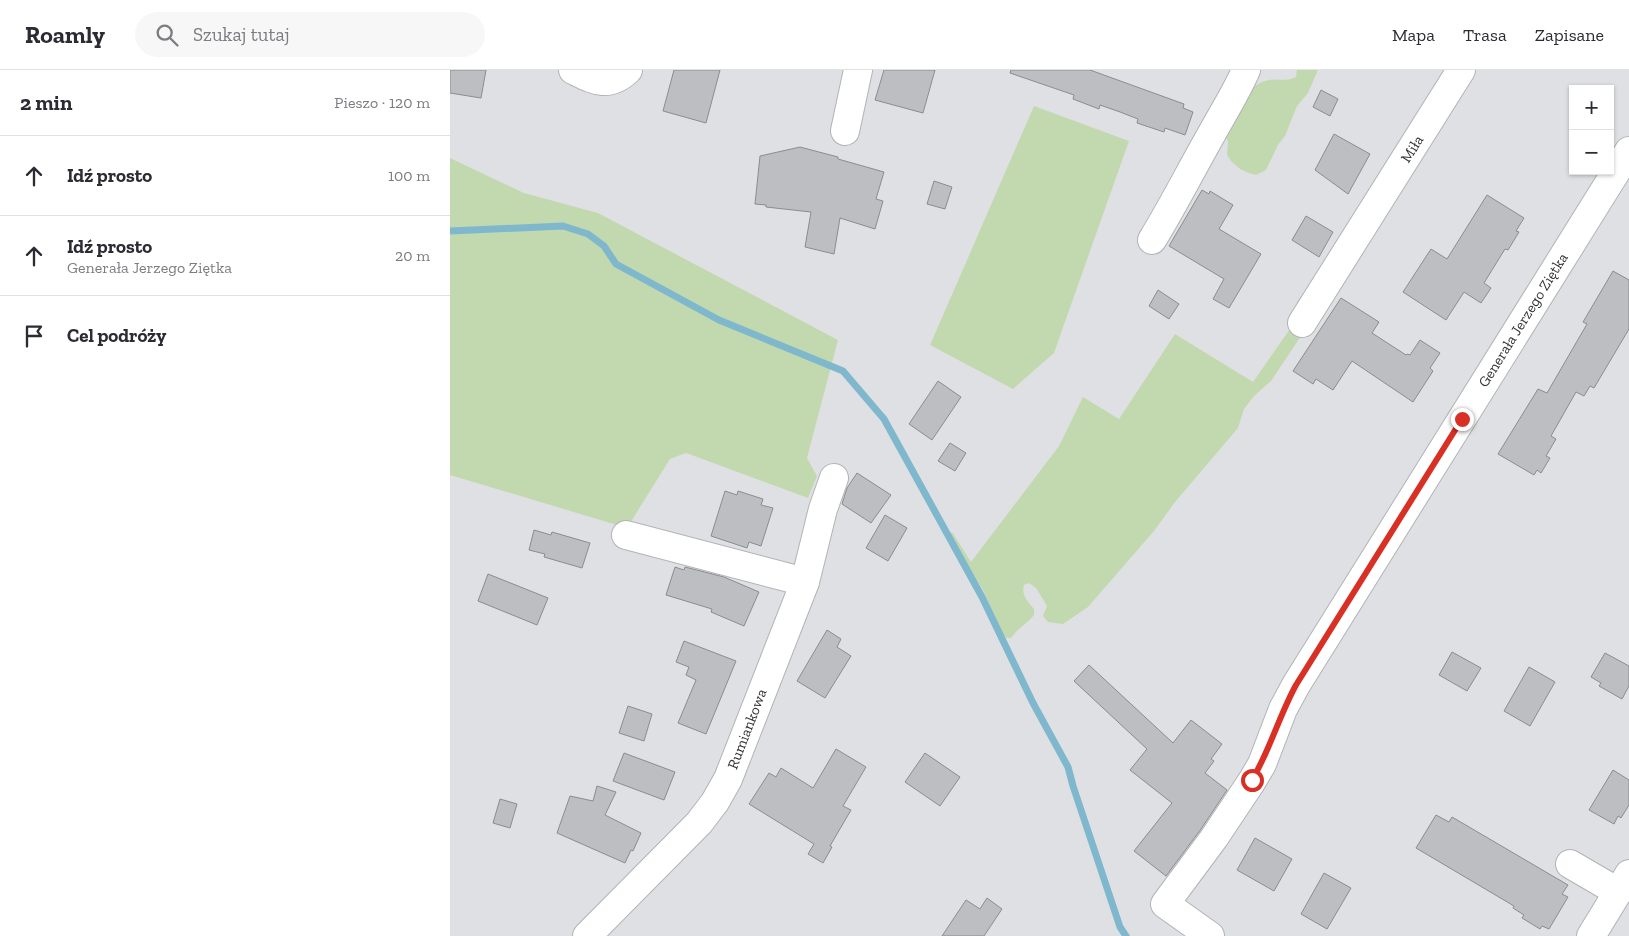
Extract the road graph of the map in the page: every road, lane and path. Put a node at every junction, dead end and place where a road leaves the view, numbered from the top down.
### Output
1 (573, 70) edge
2 (628, 70) edge
3 (858, 70) edge
4 (1246, 70) edge
5 (1461, 70) edge
6 (846, 130) dead end
7 (1629, 152) edge
8 (1152, 240) dead end
9 (1302, 324) dead end
10 (834, 478) dead end
11 (626, 535) dead end
12 (805, 582) junction
13 (1570, 864) dead end
14 (1624, 883) edge
15 (587, 936) edge
16 (1210, 936) edge
17 (1591, 936) edge

1 - 2 street
3 - 6 street
4 - 8 street
5 - 9 street, Miła
7 - 16 street, Generała Jerzego Ziętka
10 - 12 street, Rumiankowa
11 - 12 street
12 - 15 street, Rumiankowa
13 - 14 street
14 - 17 street

